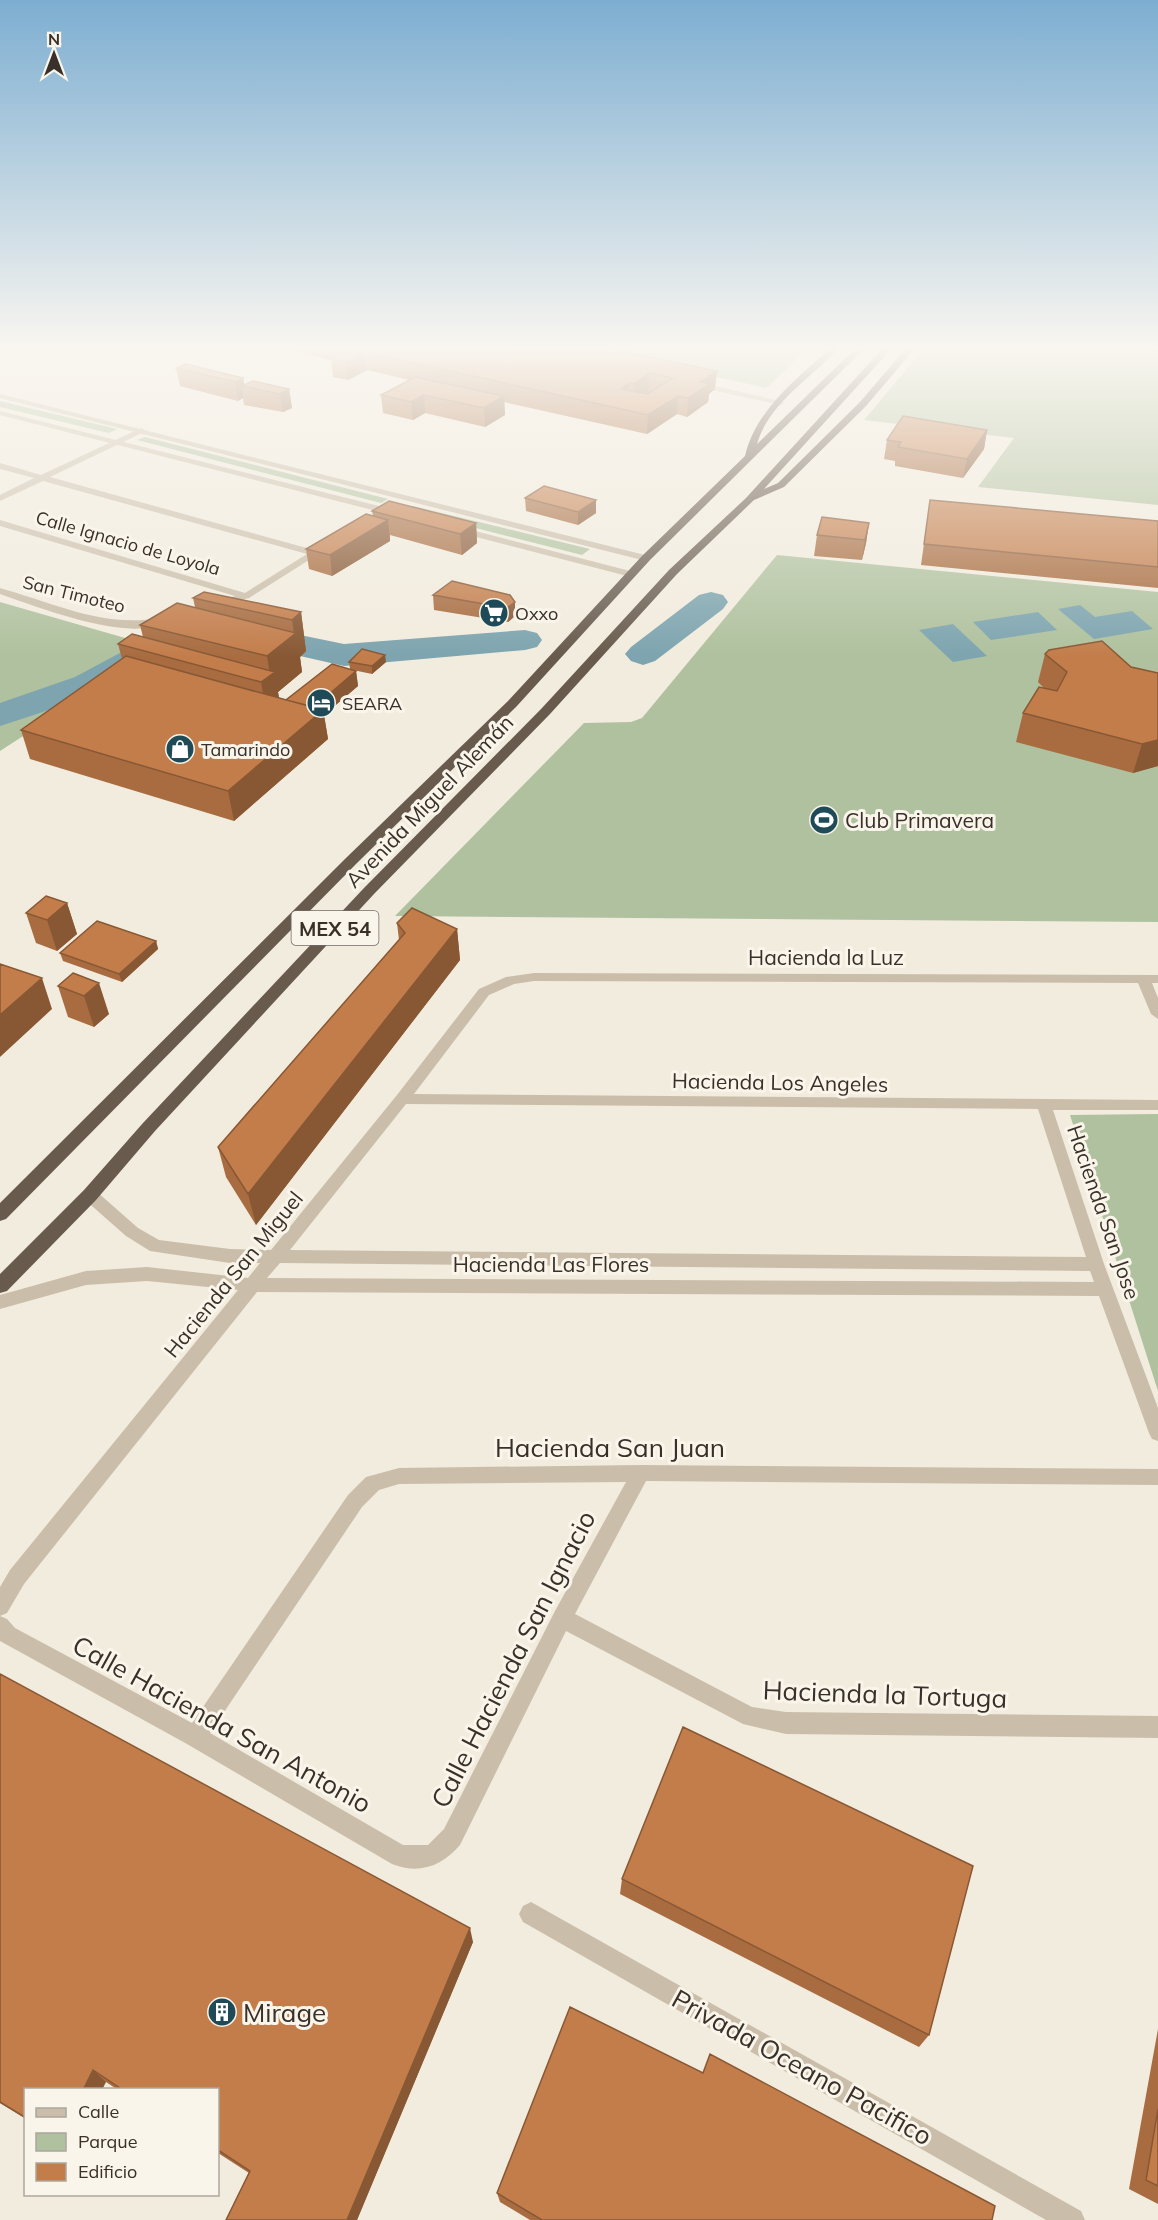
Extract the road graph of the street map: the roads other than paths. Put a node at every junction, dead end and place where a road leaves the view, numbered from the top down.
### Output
1 (99, 450) edge
2 (151, 450) edge
3 (221, 450) edge
4 (752, 450) edge
5 (760, 450) edge
6 (795, 450) edge
7 (817, 450) edge
8 (749, 460) junction
9 (0, 466) edge
10 (40, 477) junction
11 (0, 498) edge
12 (410, 498) junction
13 (749, 500) junction
14 (388, 511) junction
15 (411, 517) edge
16 (0, 523) edge
17 (445, 526) edge
18 (332, 542) edge
19 (315, 553) junction
20 (646, 558) junction
21 (631, 574) junction
22 (1, 593) edge
23 (246, 596) junction
24 (205, 608) edge
25 (174, 617) edge
26 (1151, 979) edge
27 (496, 984) joint
28 (1158, 1014) edge
29 (402, 1099) junction
30 (1158, 1105) edge
31 (1044, 1106) junction
32 (90, 1195) junction
33 (0, 1214) edge
34 (274, 1259) junction
35 (1096, 1264) junction
36 (253, 1285) junction
37 (0, 1286) edge
38 (1105, 1289) junction
39 (0, 1302) edge
40 (1158, 1433) edge
41 (641, 1473) junction
42 (1158, 1477) edge
43 (3, 1600) edge
44 (562, 1618) junction
45 (0, 1626) edge
46 (1158, 1728) edge
47 (195, 1736) junction
48 (423, 1858) joint
49 (531, 1914) dead end
50 (1072, 2220) edge

1 - 10 street
2 - 14 street
3 - 12 street
4 - 8 highway
5 - 8 highway, Avenida Miguel Alemán / MEX 54
6 - 13 highway, Avenida Miguel Alemán / MEX 54
7 - 13 highway
8 - 20 highway, Avenida Miguel Alemán / MEX 54
9 - 10 street
10 - 11 street
10 - 19 street
12 - 14 street
12 - 20 street
13 - 32 highway, Avenida Miguel Alemán / MEX 54
14 - 15 street
16 - 23 street, Calle Ignacio de Loyola
17 - 21 street
18 - 19 street
19 - 23 street
20 - 21 highway, Avenida Miguel Alemán / MEX 54
21 - 33 highway, Avenida Miguel Alemán / MEX 54
22 - 25 street, San Timoteo
23 - 24 street
26 - 27 street, Hacienda la Luz
26 - 28 street
27 - 29 street, Hacienda San Miguel
29 - 31 street, Hacienda Los Angeles
29 - 34 street, Hacienda San Miguel
30 - 31 street, Hacienda Los Angeles
31 - 35 street, Hacienda San Jose
32 - 34 street, Hacienda Las Flores
32 - 37 highway, Avenida Miguel Alemán / MEX 54
34 - 35 street, Hacienda Las Flores
34 - 36 street, Hacienda San Miguel
35 - 38 street, Hacienda San Jose
36 - 38 street, Hacienda Las Flores
36 - 39 street, Hacienda Las Flores
36 - 43 street, Hacienda San Miguel
38 - 40 street, Hacienda San Jose
41 - 42 street, Hacienda San Juan
41 - 44 street, Calle Hacienda San Ignacio
41 - 47 street, Hacienda San Juan
44 - 46 street, Hacienda la Tortuga
44 - 48 street, Calle Hacienda San Ignacio
45 - 47 street, Calle Hacienda San Antonio
47 - 48 street, Calle Hacienda San Antonio
49 - 50 street, Privada Oceano Pacifico

